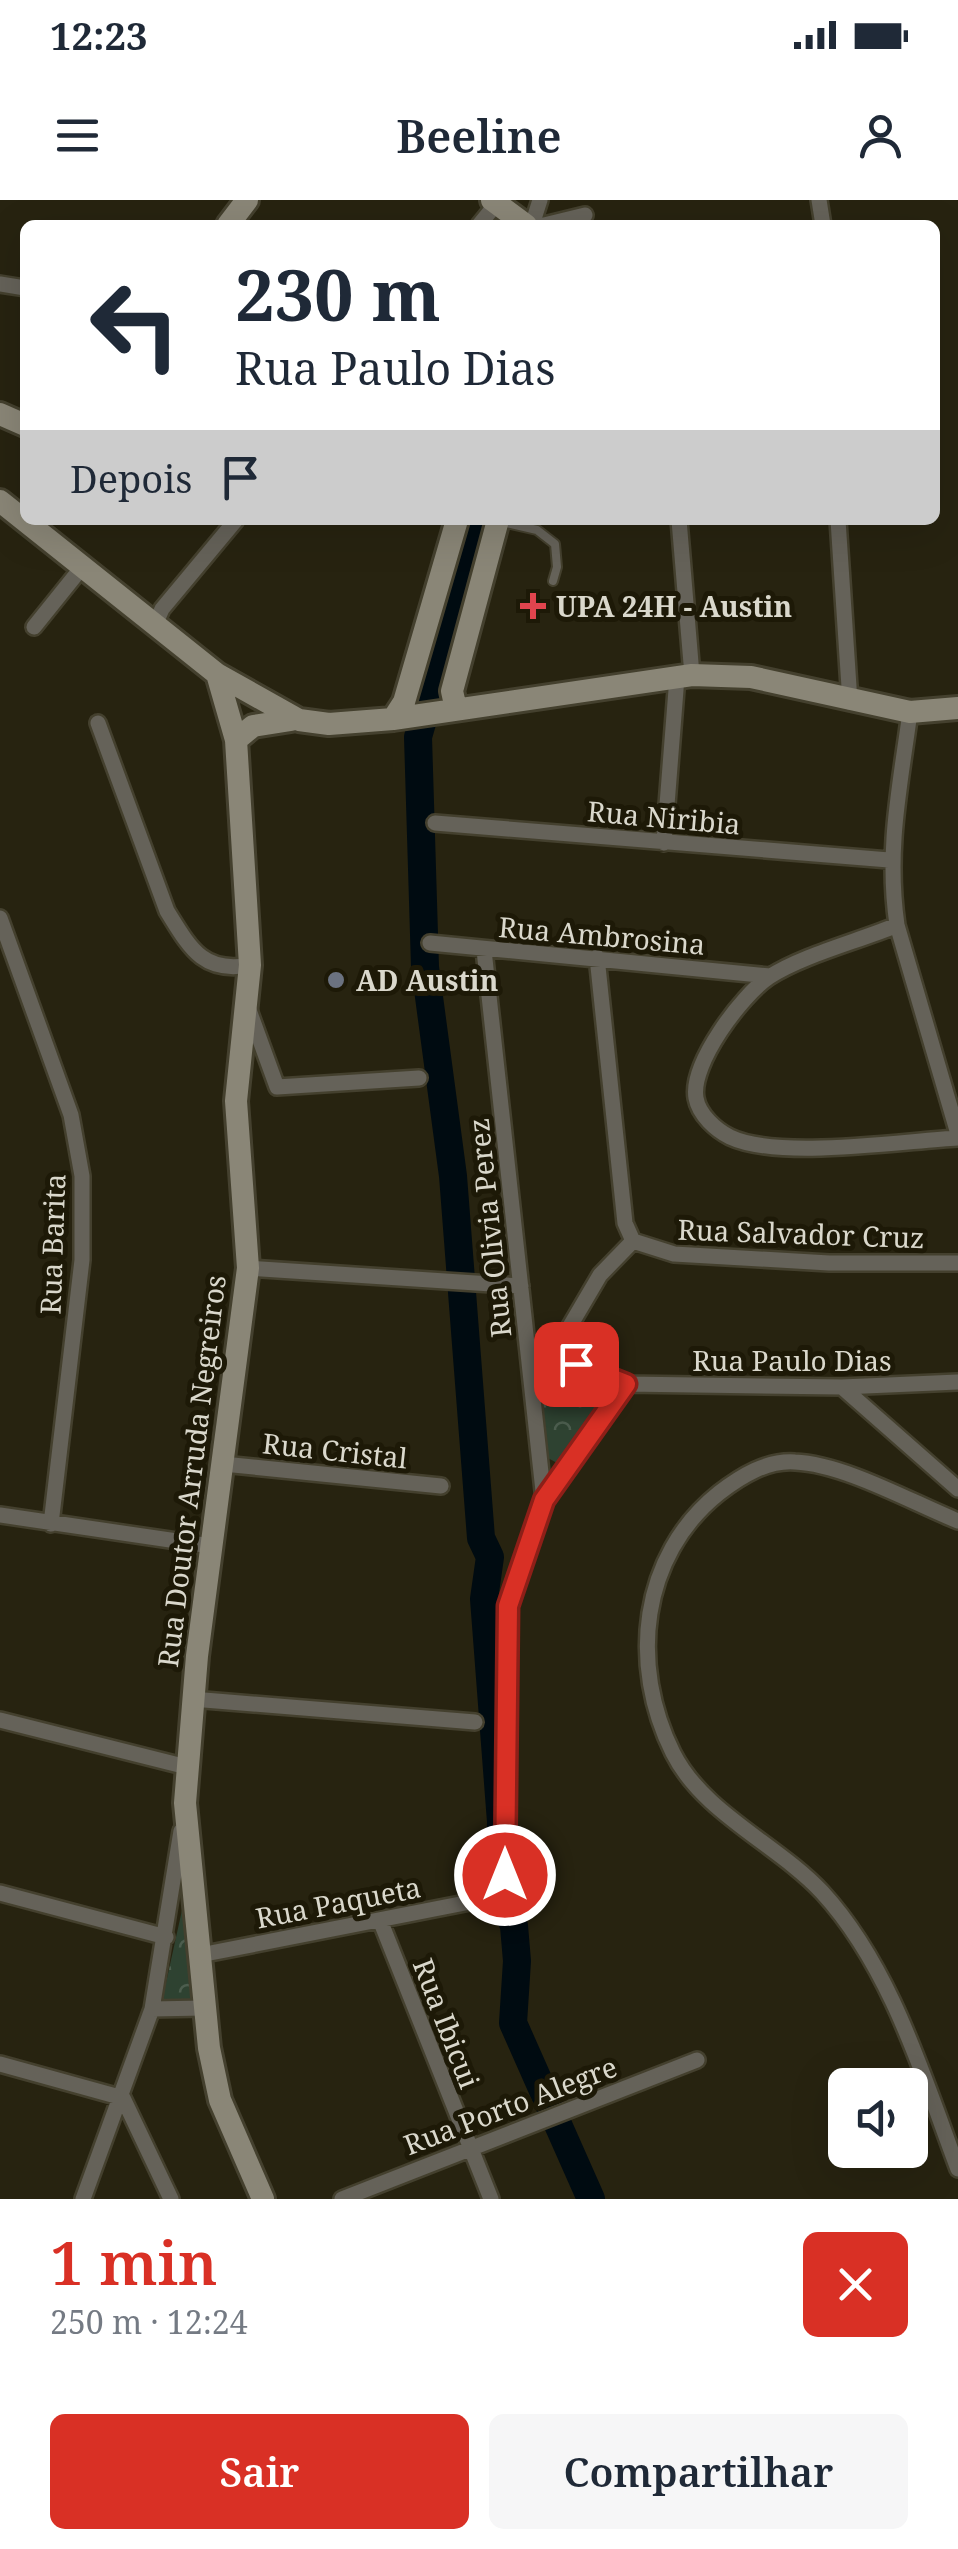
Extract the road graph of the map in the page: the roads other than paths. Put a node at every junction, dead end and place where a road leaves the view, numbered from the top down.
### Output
1 (247, 200) edge
2 (495, 202) edge
3 (232, 220) edge
4 (522, 220) edge
5 (38, 525) edge
6 (232, 525) edge
7 (456, 525) edge
8 (497, 525) edge
9 (518, 525) edge
10 (679, 525) edge
11 (838, 525) edge
12 (83, 566) junction
13 (553, 581) dead end
14 (155, 625) junction
15 (34, 627) dead end
16 (216, 674) junction
17 (684, 676) junction
18 (850, 702) junction
19 (958, 708) edge
20 (910, 712) junction
21 (425, 714) junction
22 (299, 720) junction
23 (98, 723) dead end
24 (236, 740) junction
25 (435, 823) dead end
26 (664, 843) junction
27 (889, 860) junction
28 (0, 918) edge
29 (897, 926) junction
30 (430, 943) dead end
31 (484, 950) junction
32 (597, 956) junction
33 (250, 965) junction
34 (770, 976) junction
35 (248, 1006) junction
36 (419, 1078) dead end
37 (958, 1136) edge
38 (633, 1241) junction
39 (958, 1263) edge
40 (248, 1268) junction
41 (520, 1286) junction
42 (527, 1344) junction
43 (553, 1355) junction
44 (958, 1382) edge
45 (626, 1384) junction
46 (842, 1387) junction
47 (223, 1464) junction
48 (442, 1486) dead end
49 (958, 1489) edge
50 (544, 1500) junction
51 (0, 1514) edge
52 (958, 1520) edge
53 (51, 1524) junction
54 (211, 1546) junction
55 (192, 1699) junction
56 (0, 1720) edge
57 (474, 1722) dead end
58 (187, 1766) junction
59 (185, 1803) junction
60 (0, 1893) edge
61 (380, 1920) junction
62 (166, 1938) junction
63 (200, 1955) junction
64 (203, 2008) junction
65 (152, 2009) junction
66 (697, 2060) dead end
67 (0, 2064) edge
68 (123, 2098) junction
69 (468, 2146) junction
70 (958, 2169) edge
71 (84, 2199) edge
72 (171, 2199) edge
73 (262, 2199) edge
74 (342, 2199) edge
75 (491, 2199) edge

1 - 3 street
2 - 4 street
5 - 12 street
6 - 14 street
7 - 21 street
8 - 21 street
9 - 13 lane
10 - 17 street
11 - 18 street
12 - 14 street
12 - 15 street
14 - 16 street
16 - 22 street
16 - 24 street, Rua Doutor Arruda Negreiros
17 - 18 street
17 - 21 street
17 - 26 street
18 - 20 street
19 - 20 street
20 - 27 street
21 - 22 street
22 - 24 street
23 - 33 street
24 - 33 street, Rua Doutor Arruda Negreiros
25 - 26 street, Rua Niribia
26 - 27 street, Rua Niribia
27 - 29 street
28 - 53 street, Rua Barita
29 - 34 street
29 - 37 street
30 - 31 street, Rua Ambrosina
31 - 32 street, Rua Ambrosina
31 - 41 street, Rua Olivia Perez
32 - 34 street, Rua Ambrosina
32 - 38 street
33 - 35 street, Rua Doutor Arruda Negreiros
34 - 37 street
35 - 36 street
35 - 40 street, Rua Doutor Arruda Negreiros
38 - 39 street, Rua Salvador Cruz
38 - 43 street
40 - 41 street
40 - 47 street, Rua Doutor Arruda Negreiros
41 - 42 street, Rua Olivia Perez
42 - 43 street, Rua Paulo Dias
42 - 50 street, Rua Olivia Perez
43 - 45 street, Rua Paulo Dias
44 - 46 street, Rua Paulo Dias
45 - 46 street, Rua Paulo Dias
45 - 50 street
46 - 49 street
47 - 48 street, Rua Cristal
47 - 54 street, Rua Doutor Arruda Negreiros
50 - 61 street, Rua Paqueta
51 - 53 street
52 - 70 street
53 - 54 street
54 - 55 street, Rua Doutor Arruda Negreiros
55 - 57 street
55 - 58 street, Rua Doutor Arruda Negreiros
56 - 58 street
58 - 59 street, Rua Doutor Arruda Negreiros
59 - 62 street
59 - 63 street, Rua Doutor Arruda Negreiros
60 - 62 street
61 - 63 street, Rua Paqueta
61 - 69 street, Rua Ibicui
62 - 65 street
63 - 64 street, Rua Doutor Arruda Negreiros
64 - 65 street
64 - 73 street, Rua Doutor Arruda Negreiros
65 - 68 street
66 - 69 street, Rua Porto Alegre
67 - 68 street
68 - 71 street
68 - 72 street
69 - 74 street, Rua Porto Alegre
69 - 75 street, Rua Ibicui

